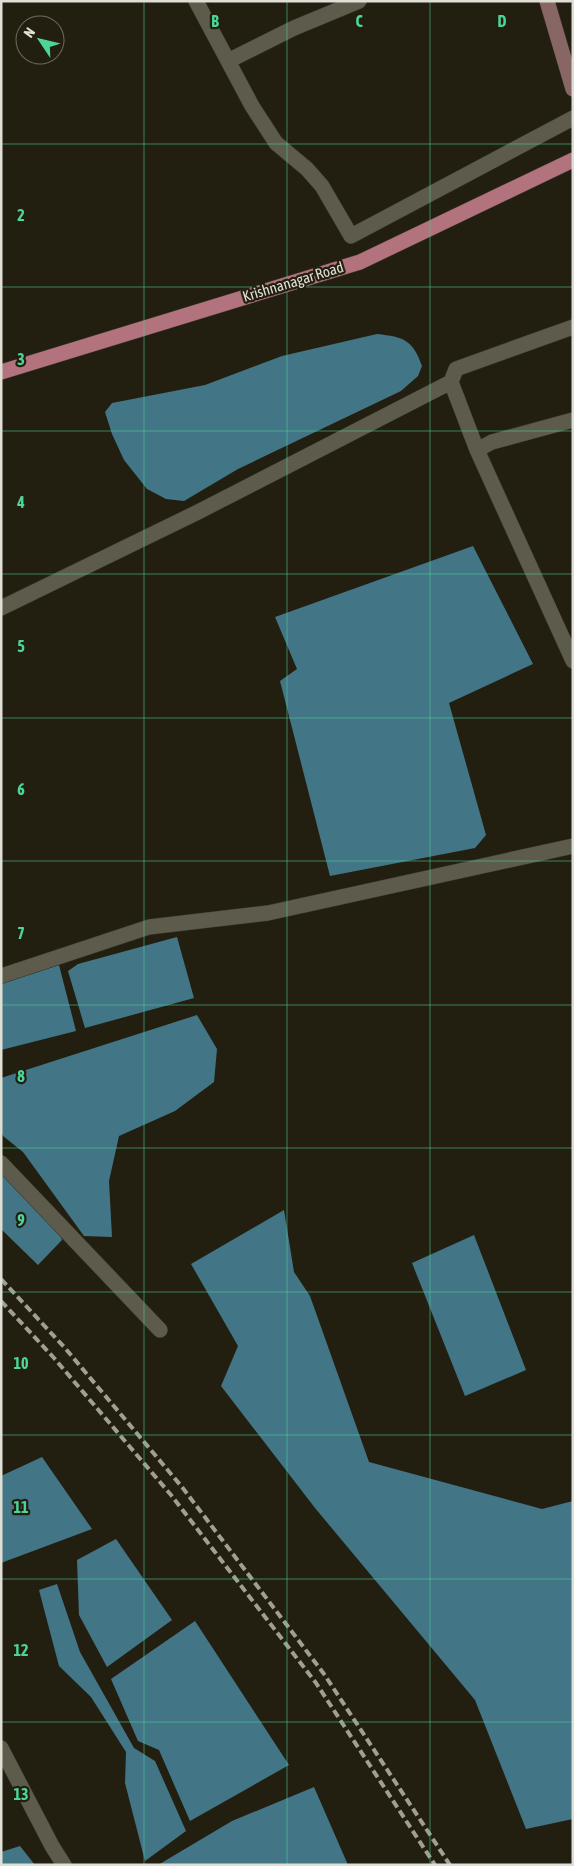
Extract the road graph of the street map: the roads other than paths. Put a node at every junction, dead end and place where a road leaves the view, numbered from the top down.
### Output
1 (196, 1) edge
2 (358, 1) edge
3 (547, 1) edge
4 (228, 61) junction
5 (573, 89) edge
6 (573, 118) edge
7 (573, 160) edge
8 (573, 327) edge
9 (1, 372) edge
10 (451, 382) junction
11 (573, 420) edge
12 (477, 450) junction
13 (3, 605) edge
14 (573, 661) edge
15 (573, 846) edge
16 (1, 976) edge
17 (1, 1163) edge
18 (160, 1330) dead end
19 (1, 1748) edge
20 (64, 1865) edge

1 - 4 street
2 - 4 street
3 - 5 street
4 - 6 street
7 - 9 main road, Krishnanagar Road
8 - 10 street
10 - 12 street
10 - 13 street
11 - 12 street
12 - 14 street
15 - 16 street
17 - 18 street
19 - 20 street

